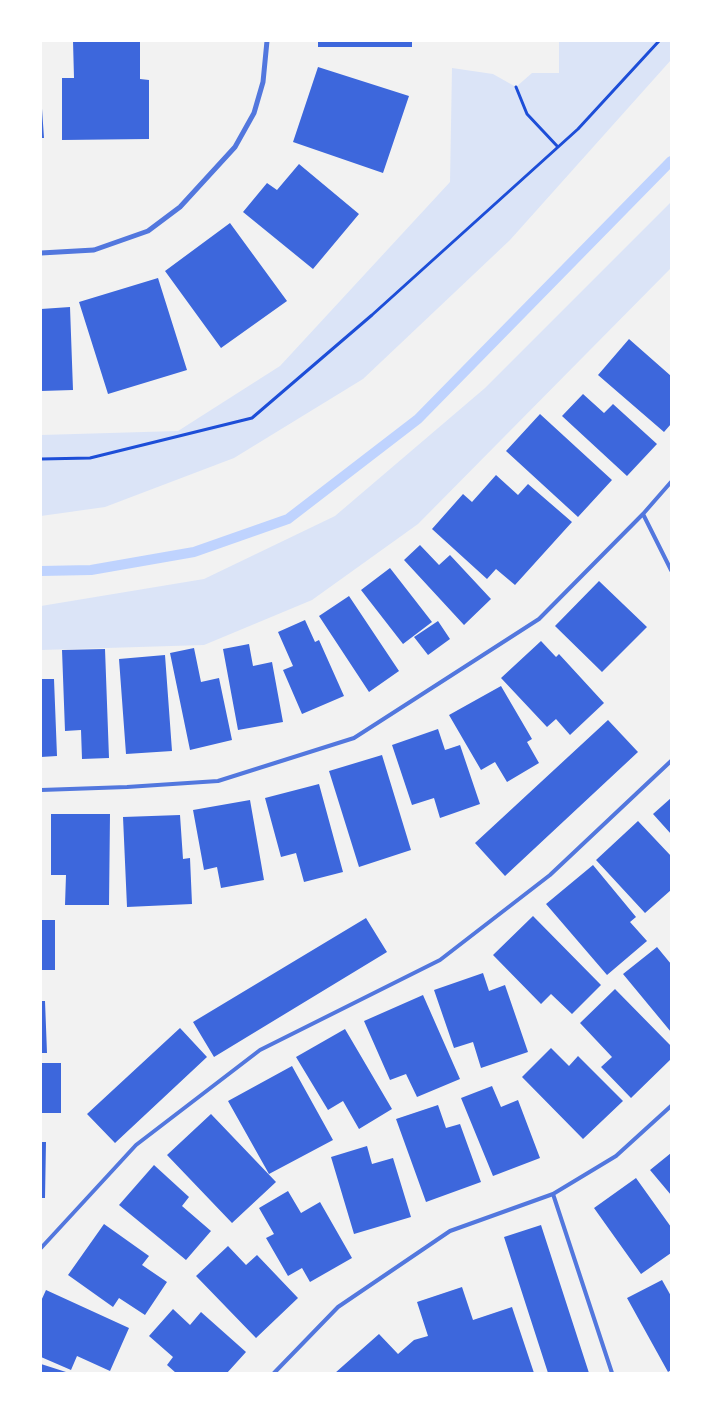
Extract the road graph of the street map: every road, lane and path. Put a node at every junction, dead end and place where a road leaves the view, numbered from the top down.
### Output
1 (266, 41) edge
2 (659, 41) edge
3 (516, 87) dead end
4 (558, 147) junction
5 (41, 253) edge
6 (41, 459) edge
7 (671, 482) edge
8 (643, 514) junction
9 (671, 570) edge
10 (671, 761) edge
11 (41, 790) edge
12 (671, 1106) edge
13 (553, 1194) junction
14 (41, 1248) edge
15 (274, 1373) edge
16 (612, 1373) edge

1 - 5 street
2 - 4 path
3 - 4 path
4 - 6 path
7 - 8 lane
8 - 9 lane
8 - 11 lane
10 - 14 lane
12 - 13 lane
13 - 15 lane
13 - 16 lane

